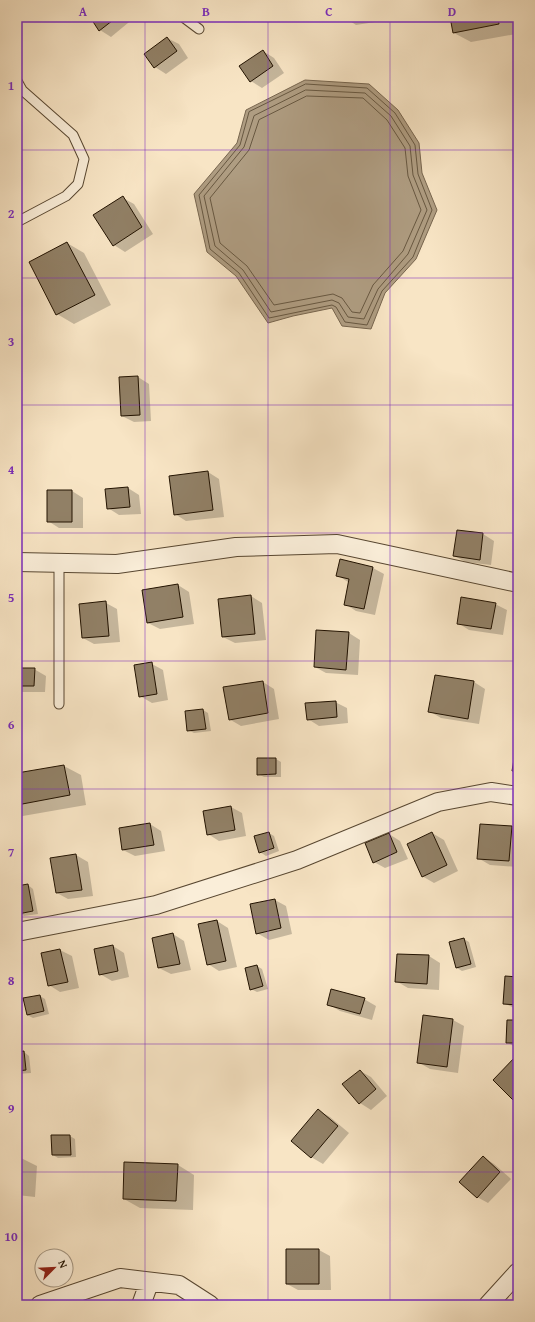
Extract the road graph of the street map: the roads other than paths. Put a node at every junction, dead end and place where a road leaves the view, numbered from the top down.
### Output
1 (183, 17) edge
2 (198, 29) dead end
3 (17, 81) edge
4 (17, 222) edge
5 (17, 562) edge
6 (59, 563) junction
7 (518, 583) edge
8 (59, 704) dead end
9 (518, 796) edge
10 (17, 932) edge
11 (518, 1272) edge
12 (149, 1283) junction
13 (40, 1305) edge
14 (141, 1305) edge
15 (210, 1305) edge
16 (488, 1305) edge

1 - 2 lane
3 - 4 lane
5 - 6 street
6 - 7 street
6 - 8 lane
9 - 10 street
11 - 16 street
12 - 13 street
12 - 14 street
12 - 15 street

